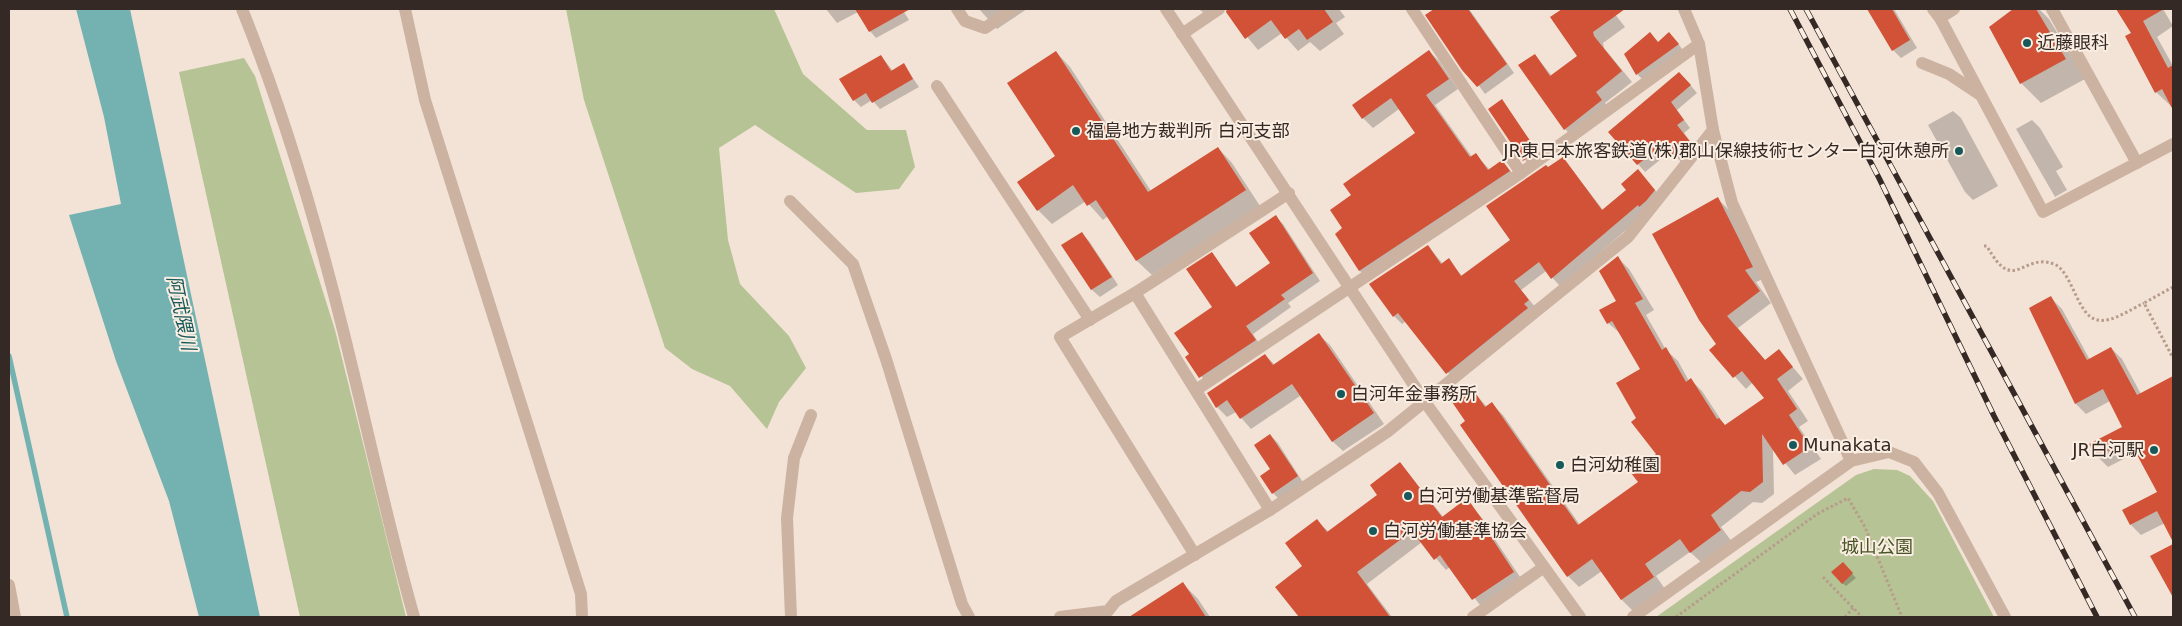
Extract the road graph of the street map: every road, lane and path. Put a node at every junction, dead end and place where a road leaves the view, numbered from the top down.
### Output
1 (242, 9) edge
2 (405, 9) edge
3 (957, 9) edge
4 (1013, 9) edge
5 (1166, 9) edge
6 (1219, 9) edge
7 (1412, 9) edge
8 (1684, 9) edge
9 (1954, 9) edge
10 (2052, 9) edge
11 (1937, 14) edge
12 (1182, 34) junction
13 (1699, 44) junction
14 (1922, 63) dead end
15 (937, 86) dead end
16 (1979, 94) junction
17 (1713, 130) junction
18 (2173, 144) edge
19 (2137, 162) junction
20 (1521, 173) junction
21 (1289, 193) junction
22 (790, 201) dead end
23 (1984, 246) dead end
24 (2173, 287) edge
25 (1350, 289) junction
26 (1135, 293) junction
27 (2144, 303) junction
28 (1090, 320) junction
29 (2173, 358) edge
30 (1196, 390) junction
31 (1425, 402) junction
32 (811, 415) dead end
33 (1851, 461) junction
34 (1270, 510) junction
35 (1195, 555) junction
36 (1544, 567) junction
37 (1823, 577) dead end
38 (9, 585) edge
39 (1853, 608) junction
40 (1110, 614) edge
41 (15, 617) edge
42 (414, 617) edge
43 (582, 617) edge
44 (792, 617) edge
45 (969, 617) edge
46 (1060, 617) edge
47 (1473, 617) edge
48 (1580, 617) edge
49 (1633, 617) edge
50 (1676, 617) edge
51 (1846, 617) edge
52 (1862, 617) edge
53 (1902, 617) edge
54 (2004, 617) edge

1 - 42 street
2 - 43 street
3 - 4 street
5 - 12 street
6 - 12 street
7 - 20 street
8 - 13 street
9 - 11 street
10 - 19 street
11 - 16 street
12 - 21 street
13 - 17 street
13 - 20 street
14 - 16 street
15 - 28 street
16 - 19 street
17 - 31 street
17 - 33 street
18 - 19 street
20 - 25 street
21 - 25 street
21 - 26 street
22 - 45 street
23 - 27 path
24 - 27 path
25 - 30 street
25 - 31 street
26 - 28 street
26 - 30 street
27 - 29 path
28 - 35 street
30 - 34 street
31 - 34 street
31 - 36 street
32 - 44 street
33 - 49 street
33 - 54 street
34 - 35 street
35 - 40 street
36 - 47 street
36 - 48 street
37 - 39 path
38 - 41 street
39 - 51 path
39 - 52 path
40 - 46 street
50 - 53 path

